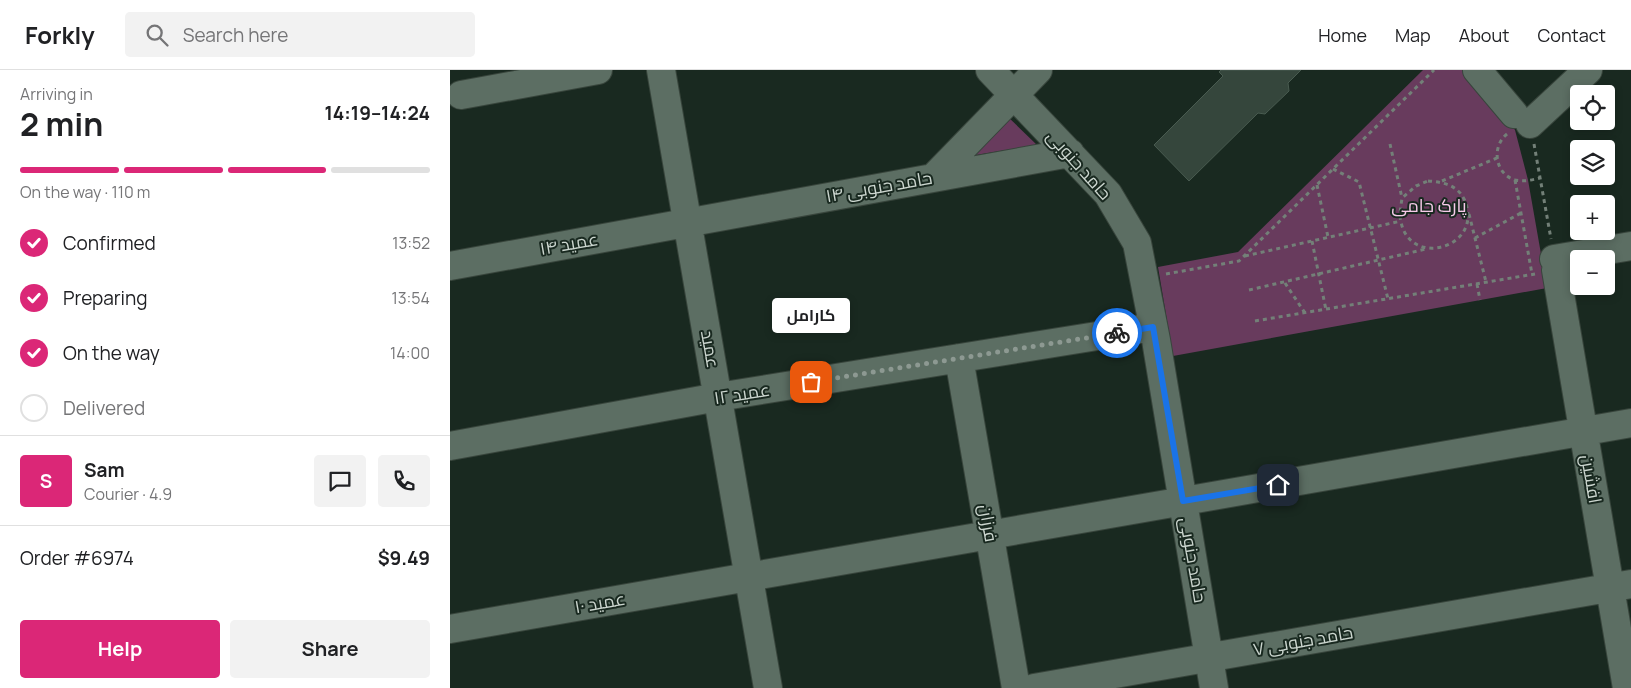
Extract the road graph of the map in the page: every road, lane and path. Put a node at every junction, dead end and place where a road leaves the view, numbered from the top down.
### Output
1 (598, 70) edge
2 (661, 70) edge
3 (990, 70) edge
4 (1038, 70) edge
5 (1434, 70) edge
6 (1477, 70) edge
7 (1588, 70) edge
8 (1013, 94) junction
9 (461, 95) dead end
10 (1522, 119) junction
11 (1390, 144) dead end
12 (1070, 153) junction
13 (1497, 158) junction
14 (1333, 169) junction
15 (934, 177) junction
16 (1540, 178) junction
17 (1515, 180) junction
18 (1442, 182) junction
19 (1317, 184) junction
20 (1402, 198) junction
21 (1468, 209) junction
22 (1521, 213) junction
23 (1401, 221) junction
24 (688, 222) junction
25 (1370, 228) junction
26 (1328, 237) junction
27 (1475, 238) junction
28 (1312, 240) junction
29 (1631, 246) edge
30 (1427, 248) junction
31 (1244, 256) junction
32 (1379, 260) junction
33 (450, 266) edge
34 (1548, 268) junction
35 (1319, 275) junction
36 (1143, 277) junction
37 (1486, 282) junction
38 (1285, 283) junction
39 (1477, 284) junction
40 (1249, 290) dead end
41 (1388, 299) junction
42 (1480, 300) dead end
43 (1326, 310) junction
44 (1305, 313) junction
45 (1255, 321) dead end
46 (1153, 327) junction
47 (959, 358) junction
48 (718, 397) junction
49 (1631, 423) edge
50 (1583, 432) junction
51 (450, 446) edge
52 (1183, 501) junction
53 (990, 535) junction
54 (749, 577) junction
55 (1620, 586) edge
56 (450, 629) edge
57 (1209, 657) junction
58 (768, 688) edge
59 (1016, 688) edge
60 (1034, 688) edge
61 (1214, 688) edge
62 (1627, 688) edge

1 - 9 street
2 - 24 street, عمید
3 - 8 street, حامد جنوبی
4 - 8 street
5 - 14 path
6 - 10 street
7 - 10 street
8 - 12 street, حامد جنوبی
8 - 15 street
10 - 13 path
10 - 16 path
11 - 20 path
12 - 15 street, حامد جنوبی ۱۴
12 - 36 street, حامد جنوبی
13 - 17 path
13 - 18 path
14 - 19 path
14 - 25 path
15 - 24 street, حامد جنوبی ۱۴
16 - 17 path
16 - 34 path
17 - 22 path
18 - 20 path
18 - 21 path
19 - 26 path
19 - 31 path
20 - 23 path
21 - 27 path
21 - 30 path
22 - 27 path
22 - 34 path
23 - 25 path
23 - 30 path
24 - 33 street, عمید ۱۴
24 - 48 street, عمید
25 - 26 path
25 - 32 path
26 - 28 path
27 - 37 path
28 - 31 path
28 - 35 path
29 - 34 street
30 - 32 path
31 - 36 path
32 - 35 path
32 - 41 path
34 - 37 path
34 - 50 street, افشین
35 - 38 path
35 - 43 path
36 - 46 street, حامد جنوبی
37 - 39 path
38 - 40 path
38 - 44 path
39 - 41 path
39 - 42 path
41 - 43 path
43 - 44 path
44 - 45 path
46 - 47 street, عمید ۱۲
46 - 52 street, حامد جنوبی
47 - 48 street, عمید ۱۲
47 - 53 street, فرزان
48 - 51 street, عمید ۱۲
48 - 54 street, عمید
49 - 50 street, عمید ۱۰
50 - 52 street, عمید ۱۰
50 - 55 street, افشین
52 - 53 street, عمید ۱۰
52 - 57 street, حامد جنوبی
53 - 54 street, عمید ۱۰
53 - 59 street, فرزان
54 - 56 street, عمید ۱۰
54 - 58 street, عمید
55 - 57 street, حامد جنوبی ۷
55 - 62 street, افشین
57 - 60 street, حامد جنوبی ۷
57 - 61 street, حامد جنوبی

